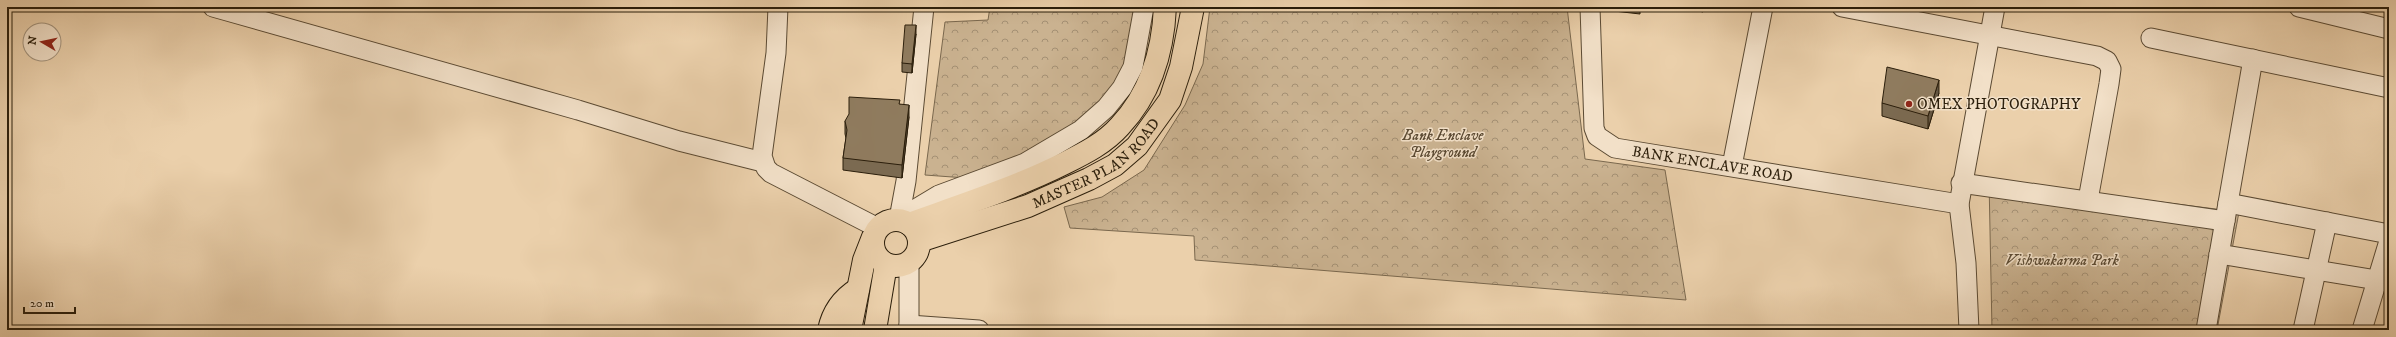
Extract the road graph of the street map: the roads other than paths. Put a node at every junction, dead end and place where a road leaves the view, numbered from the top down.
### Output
1 (213, 7) edge
2 (778, 7) edge
3 (924, 7) edge
4 (1144, 7) edge
5 (1165, 7) edge
6 (1193, 7) edge
7 (1590, 7) edge
8 (1763, 7) edge
9 (1842, 7) edge
10 (1995, 7) edge
11 (2298, 7) edge
12 (2389, 28) edge
13 (1990, 35) junction
14 (2151, 38) dead end
15 (2253, 59) junction
16 (2389, 88) edge
17 (763, 162) junction
18 (1732, 166) junction
19 (1961, 183) junction
20 (2088, 200) junction
21 (1959, 204) junction
22 (2226, 212) junction
23 (2327, 222) junction
24 (909, 228) junction
25 (876, 232) junction
26 (2389, 234) edge
27 (2389, 242) edge
28 (2219, 254) junction
29 (909, 262) junction
30 (886, 264) junction
31 (2316, 270) junction
32 (2383, 281) edge
33 (858, 289) junction
34 (909, 327) edge
35 (829, 330) edge
36 (850, 330) edge
37 (875, 330) edge
38 (980, 330) edge
39 (1969, 330) edge
40 (2206, 330) edge
41 (2303, 330) edge
42 (2362, 330) edge

1 - 17 street
2 - 17 street
3 - 24 street
4 - 24 street
5 - 24 main road
6 - 24 main road, MASTER PLAN ROAD
7 - 18 street, BANK ENCLAVE ROAD
8 - 18 street
9 - 13 street
10 - 13 street
11 - 12 street
13 - 19 street
13 - 20 street
14 - 15 street
15 - 16 street
15 - 22 street
17 - 25 street
18 - 21 street, BANK ENCLAVE ROAD
19 - 20 street
19 - 21 street
20 - 22 street
21 - 39 street
22 - 23 street
22 - 28 street
23 - 26 street
23 - 31 street
24 - 25 main road
24 - 29 main road
25 - 30 main road
25 - 33 main road
27 - 32 street
28 - 31 street
28 - 40 street
29 - 30 main road
29 - 34 street
30 - 37 main road
31 - 32 street
31 - 41 street
32 - 42 street
33 - 35 main road
33 - 36 main road
34 - 38 street

